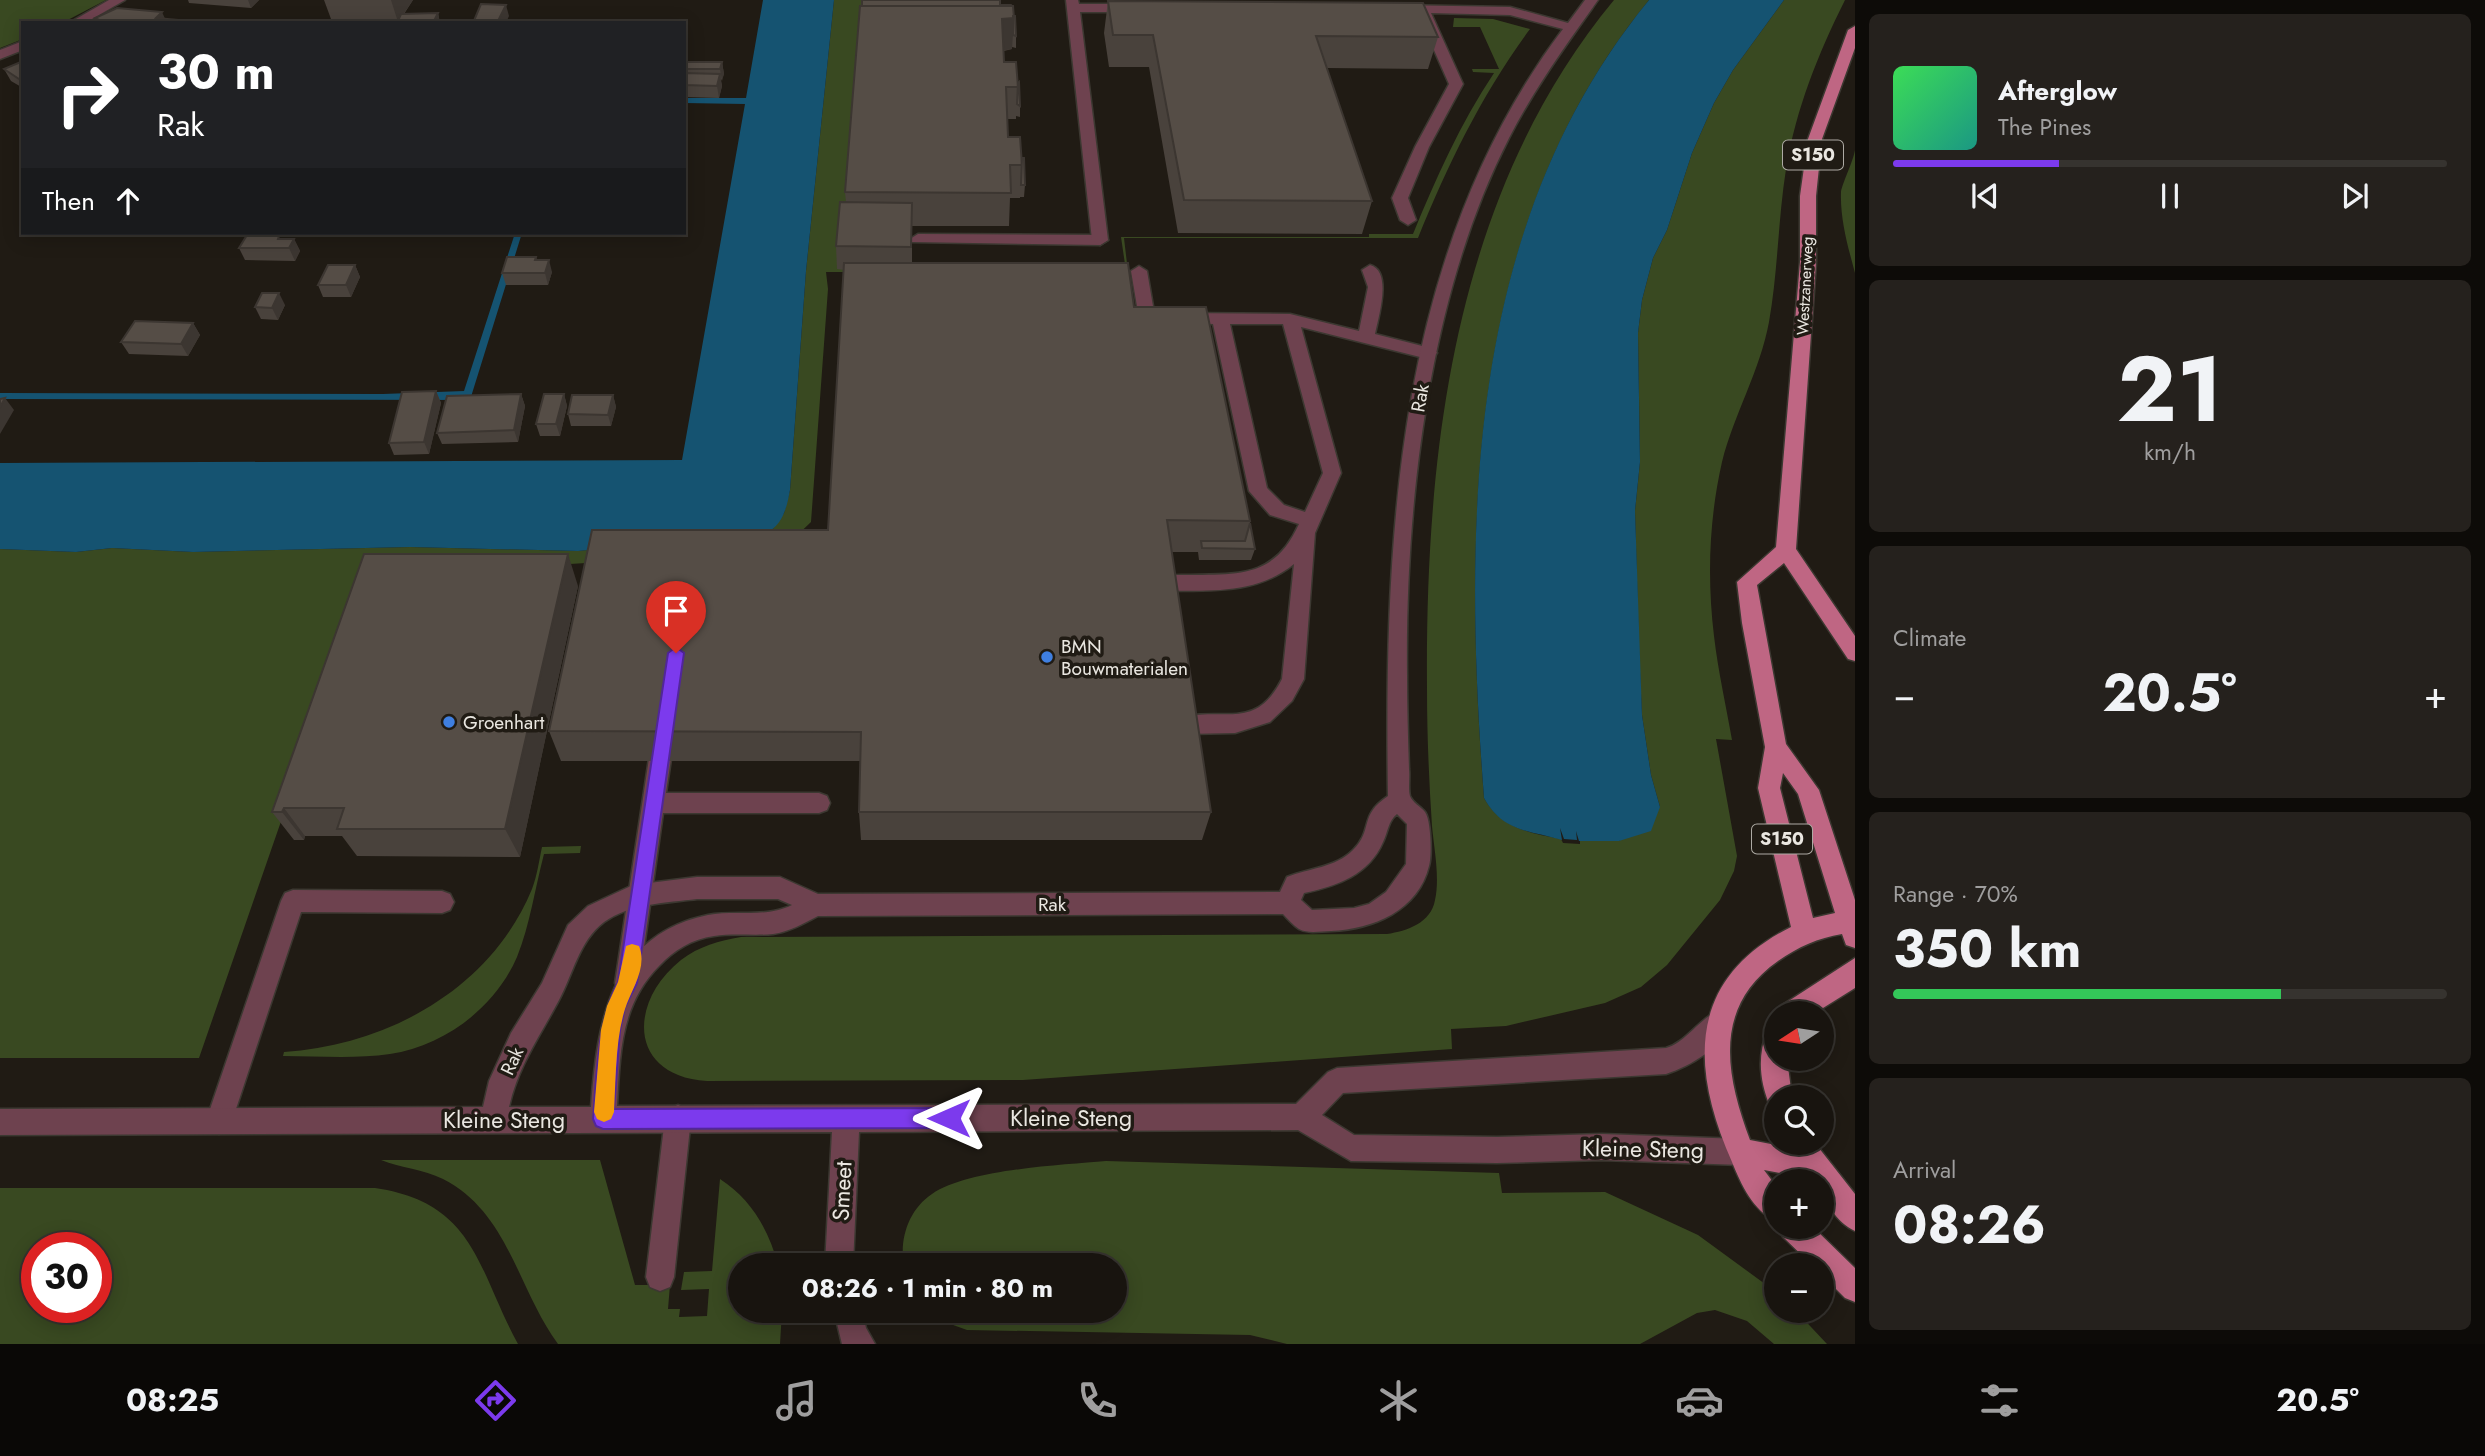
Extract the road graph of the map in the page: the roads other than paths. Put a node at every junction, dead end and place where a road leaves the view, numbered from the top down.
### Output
1 (119, 0) edge
2 (1592, 0) edge
3 (1073, 4) edge
4 (1143, 8) edge
5 (1381, 9) edge
6 (1423, 9) junction
7 (79, 21) edge
8 (1569, 27) junction
9 (1855, 30) edge
10 (21, 46) edge
11 (0, 55) edge
12 (1408, 220) dead end
13 (918, 239) dead end
14 (1370, 270) dead end
15 (1139, 271) dead end
16 (1126, 318) edge
17 (1147, 318) junction
18 (1220, 318) junction
19 (1290, 319) junction
20 (1366, 337) junction
21 (1428, 353) junction
22 (1308, 520) junction
23 (1786, 550) junction
24 (1164, 583) edge
25 (1855, 653) edge
26 (670, 719) edge
27 (1186, 725) edge
28 (1776, 747) junction
29 (1399, 801) junction
30 (654, 803) junction
31 (819, 803) dead end
32 (641, 895) junction
33 (442, 902) dead end
34 (1288, 902) junction
35 (816, 905) junction
36 (1854, 927) edge
37 (1804, 931) junction
38 (1855, 970) edge
39 (628, 983) junction
40 (1812, 1001) edge
41 (1720, 1022) junction
42 (846, 1117) junction
43 (1301, 1117) junction
44 (678, 1118) junction
45 (603, 1119) junction
46 (493, 1120) junction
47 (219, 1121) junction
48 (0, 1122) edge
49 (1741, 1152) junction
50 (1807, 1155) edge
51 (1814, 1166) junction
52 (1764, 1192) edge
53 (1855, 1217) edge
54 (1805, 1239) edge
55 (840, 1253) edge
56 (660, 1277) dead end
57 (1855, 1288) edge
58 (850, 1323) edge
59 (860, 1344) edge

1 - 7 street
2 - 8 street, Rak
3 - 4 street
3 - 13 street
5 - 6 street
6 - 8 street
6 - 12 street
8 - 21 street, Rak
9 - 23 main road, Westzanerweg / S150
10 - 11 street
14 - 20 street
15 - 17 street
16 - 17 street
17 - 18 street
18 - 19 street
18 - 22 street
19 - 20 street
19 - 22 street
20 - 21 street
21 - 29 street, Rak
22 - 24 street
22 - 27 street
23 - 25 main road
23 - 28 main road, S150
26 - 30 street
28 - 36 main road, S150
28 - 37 main road, S150
29 - 34 street
29 - 34 street
30 - 31 street
30 - 32 street
32 - 35 street, Rak
32 - 39 street
32 - 46 street, Rak
33 - 47 street
34 - 35 street, Rak
35 - 39 street, Rak
36 - 37 main road, S150
37 - 41 main road, S150
38 - 40 main road
39 - 45 street, Rak
41 - 43 street
41 - 49 main road, S150
42 - 43 street, Kleine Steng
42 - 44 street, Kleine Steng
42 - 55 street, Smeet
43 - 49 street, Kleine Steng
44 - 45 street, Kleine Steng
44 - 56 street
45 - 46 street, Kleine Steng
46 - 47 street, Kleine Steng
47 - 48 street, Kleine Steng
49 - 51 main road
49 - 52 main road, S150
50 - 51 main road
51 - 53 main road
54 - 57 main road
58 - 59 street

